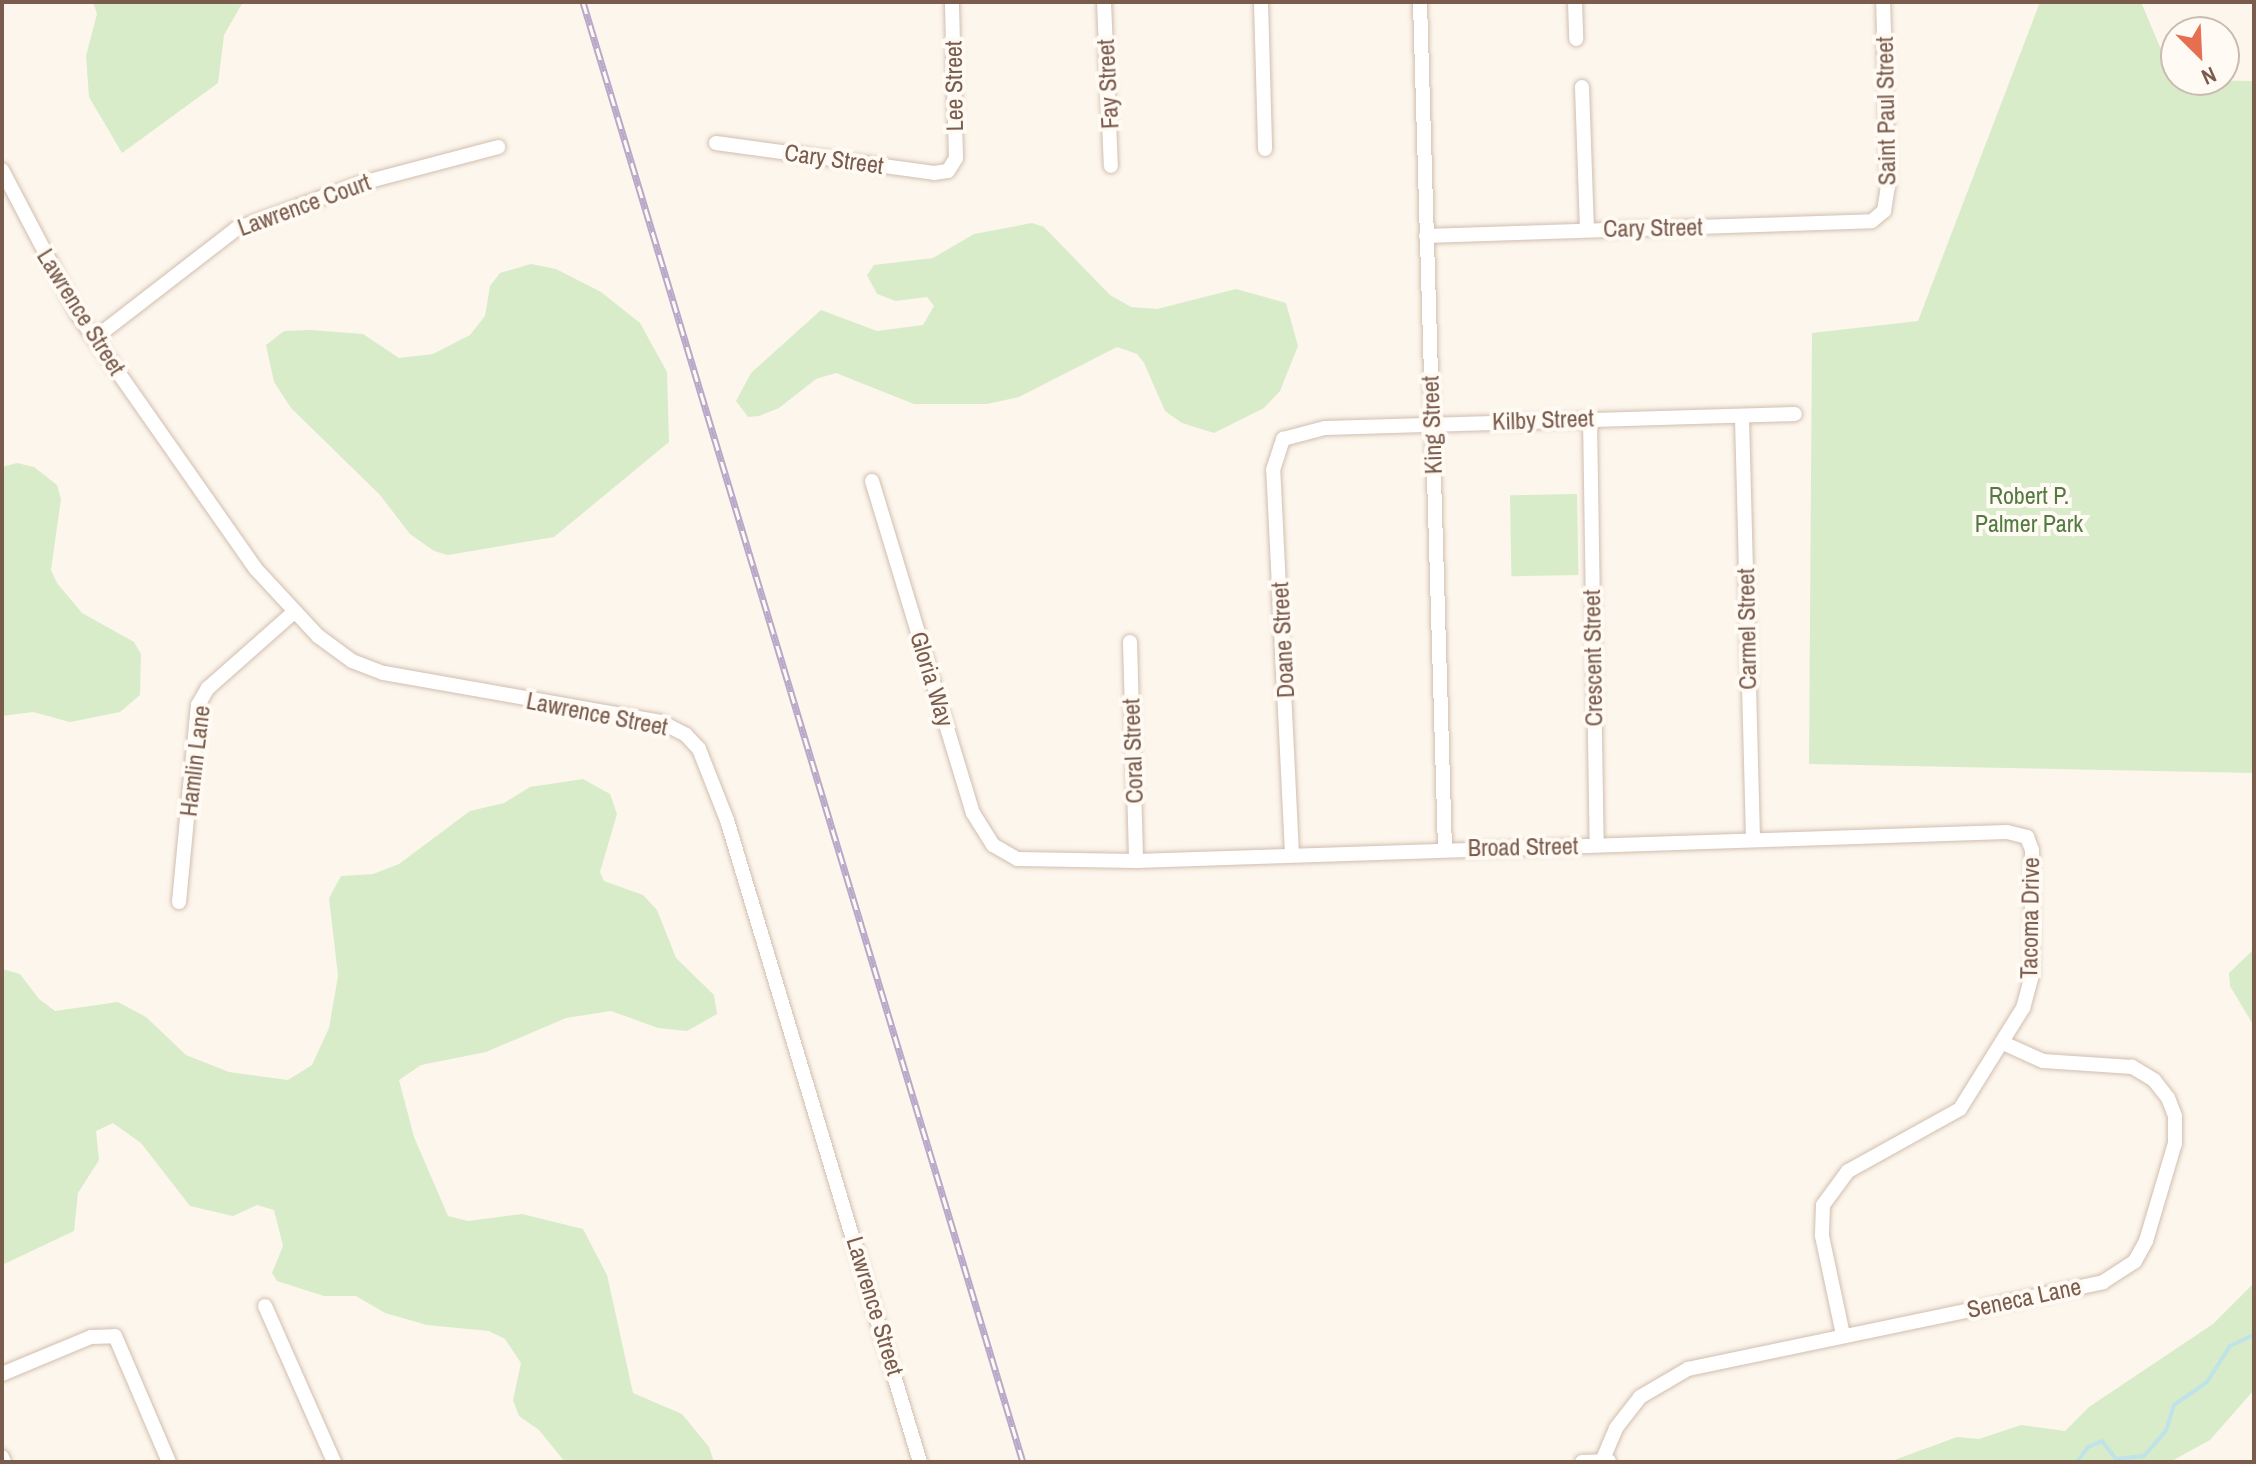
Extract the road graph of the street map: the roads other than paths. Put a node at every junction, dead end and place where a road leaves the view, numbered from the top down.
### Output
1 (952, 2) edge
2 (1104, 2) edge
3 (1261, 2) edge
4 (1420, 2) edge
5 (1575, 2) edge
6 (1883, 2) edge
7 (1576, 39) dead end
8 (1582, 87) dead end
9 (716, 143) dead end
10 (498, 147) dead end
11 (1265, 149) dead end
12 (1111, 166) dead end
13 (950, 169) joint
14 (2, 170) edge
15 (1877, 218) joint
16 (1587, 229) junction
17 (1426, 236) junction
18 (95, 338) junction
19 (1795, 414) dead end
20 (1742, 418) junction
21 (1590, 419) junction
22 (1432, 424) junction
23 (1292, 433) joint
24 (872, 481) dead end
25 (294, 612) junction
26 (1130, 642) dead end
27 (2027, 837) joint
28 (1753, 839) junction
29 (1597, 845) junction
30 (1445, 849) junction
31 (1292, 854) junction
32 (1017, 859) joint
33 (1136, 861) junction
34 (179, 902) dead end
35 (2003, 1043) junction
36 (265, 1306) dead end
37 (1843, 1335) junction
38 (2, 1374) edge
39 (1608, 1460) edge
40 (169, 1462) edge
41 (334, 1462) edge
42 (920, 1462) edge
43 (1582, 1462) edge

1 - 13 street, Lee Street
2 - 12 street, Fay Street
3 - 11 street
4 - 17 street, King Street
5 - 7 street
6 - 15 street, Saint Paul Street
8 - 16 street
9 - 13 street, Cary Street
10 - 18 street, Lawrence Court
14 - 18 street, Lawrence Street
15 - 16 street, Cary Street
16 - 17 street, Cary Street
17 - 22 street, King Street
18 - 25 street, Lawrence Street
19 - 20 street, Kilby Street
20 - 21 street, Kilby Street
20 - 28 street, Carmel Street
21 - 22 street, Kilby Street
21 - 29 street, Crescent Street
22 - 23 street, Kilby Street
22 - 30 street, King Street
23 - 31 street, Doane Street
24 - 32 street, Gloria Way
25 - 34 street, Hamlin Lane
25 - 42 street, Lawrence Street
26 - 33 street, Coral Street
27 - 28 street, Broad Street
27 - 35 street, Tacoma Drive
28 - 29 street, Broad Street
29 - 30 street, Broad Street
30 - 31 street, Broad Street
31 - 33 street, Broad Street
32 - 33 street, Broad Street
35 - 37 street, Tacoma Drive
35 - 37 street, Seneca Lane
36 - 41 street
37 - 39 street, Seneca Lane
38 - 40 street
39 - 43 street, Seneca Lane

